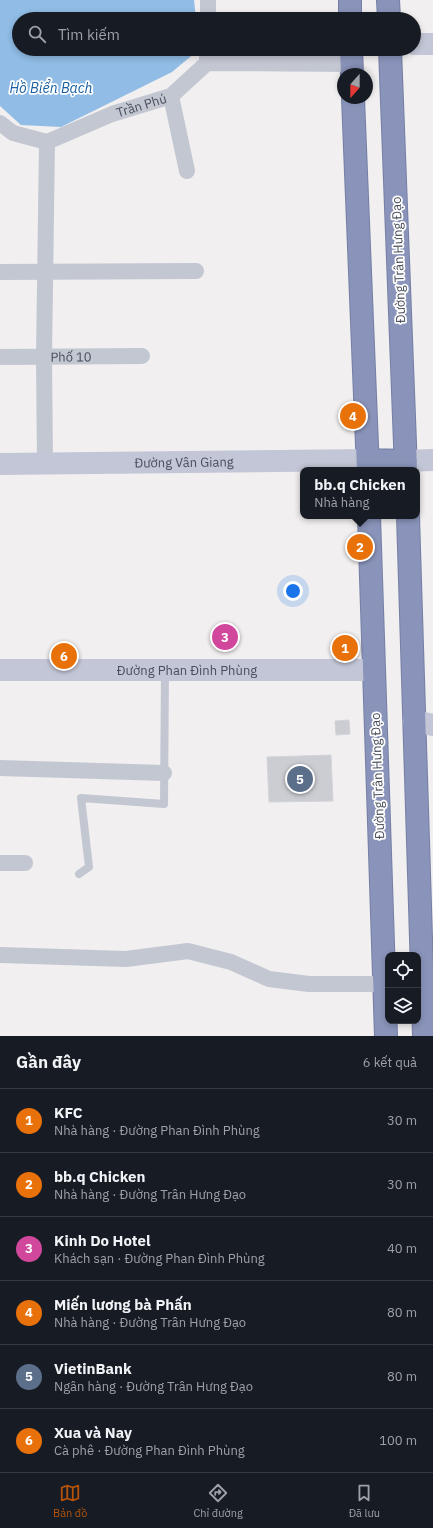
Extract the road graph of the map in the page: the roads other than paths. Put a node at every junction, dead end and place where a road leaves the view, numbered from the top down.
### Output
1 (208, 0) edge
2 (350, 0) edge
3 (388, 0) edge
4 (208, 12) edge
5 (350, 12) edge
6 (389, 12) edge
7 (421, 44) edge
8 (433, 44) edge
9 (207, 56) edge
10 (390, 56) edge
11 (352, 62) edge
12 (171, 96) junction
13 (353, 104) edge
14 (0, 123) edge
15 (47, 142) junction
16 (188, 171) dead end
17 (196, 271) dead end
18 (0, 272) edge
19 (46, 272) junction
20 (44, 356) junction
21 (142, 356) dead end
22 (0, 357) edge
23 (433, 460) edge
24 (0, 464) edge
25 (45, 464) junction
26 (368, 465) edge
27 (406, 465) edge
28 (369, 519) edge
29 (408, 519) edge
30 (0, 670) edge
31 (165, 670) junction
32 (374, 670) junction
33 (424, 723) edge
34 (0, 768) edge
35 (164, 773) junction
36 (0, 863) edge
37 (25, 863) dead end
38 (79, 874) dead end
39 (0, 956) edge
40 (384, 984) junction
41 (386, 1036) edge
42 (424, 1036) edge

1 - 4 street
2 - 5 highway
3 - 6 highway
7 - 8 street
9 - 11 street, Trần Phú
9 - 12 street, Trần Phú
10 - 27 highway, Đường Trân Hưng Đạo
12 - 15 street, Trần Phú
12 - 16 street
13 - 26 highway
14 - 15 street
15 - 19 street
17 - 19 street
18 - 19 street
19 - 20 street
20 - 21 street, Phố 10
20 - 22 street, Phố 10
20 - 25 street
23 - 27 street
24 - 25 street, Đường Vân Giang
25 - 26 street, Đường Vân Giang
26 - 27 highway
28 - 32 highway, Đường Trân Hưng Đạo
29 - 33 highway
30 - 31 street, Đường Phan Đình Phùng
31 - 32 street, Đường Phan Đình Phùng
31 - 35 lane
32 - 40 highway, Đường Trân Hưng Đạo
33 - 42 highway
34 - 35 street
35 - 38 lane
36 - 37 street
39 - 40 street
40 - 41 highway, Đường Trân Hưng Đạo

